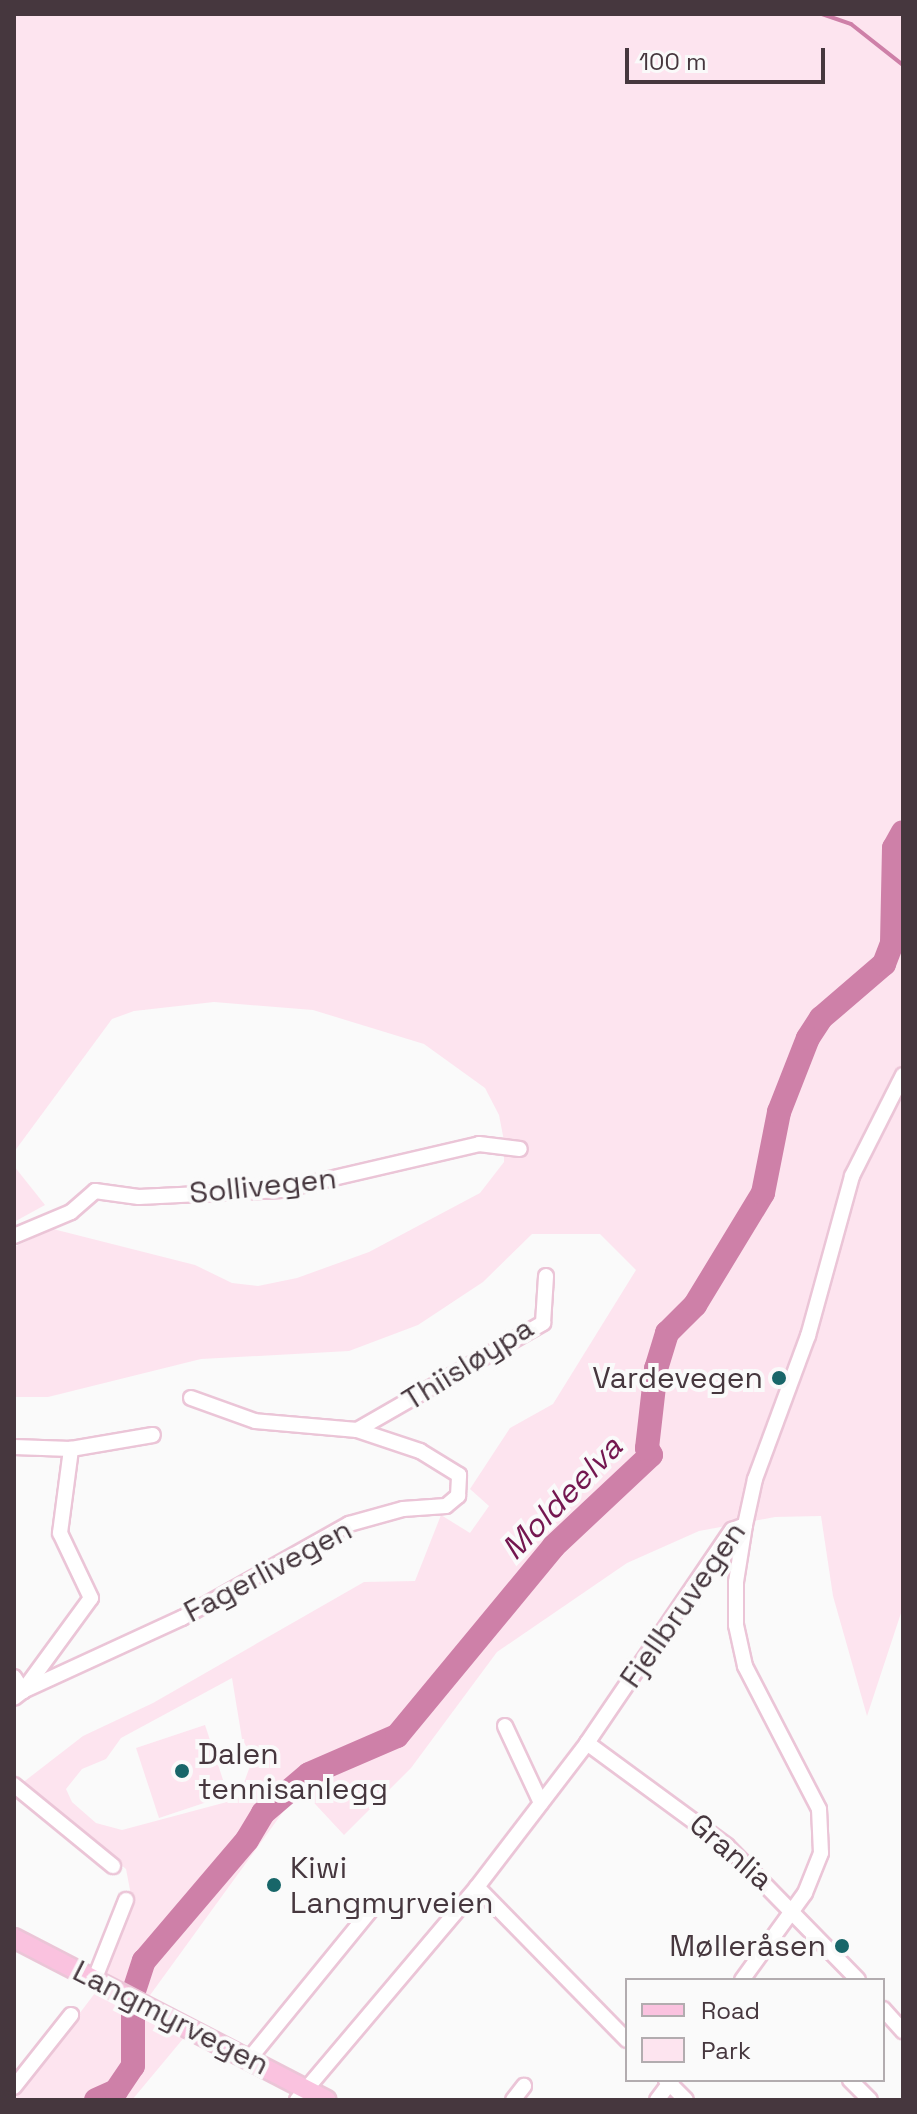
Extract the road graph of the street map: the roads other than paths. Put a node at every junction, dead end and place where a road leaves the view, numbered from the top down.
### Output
1 (903, 1075) edge
2 (520, 1149) dead end
3 (14, 1236) edge
4 (546, 1276) dead end
5 (191, 1398) dead end
6 (357, 1430) junction
7 (153, 1435) dead end
8 (14, 1447) edge
9 (71, 1449) junction
10 (745, 1525) junction
11 (14, 1677) edge
12 (18, 1695) edge
13 (505, 1726) dead end
14 (587, 1743) junction
15 (14, 1785) edge
16 (541, 1803) junction
17 (113, 1866) dead end
18 (477, 1887) junction
19 (126, 1900) dead end
20 (375, 1905) dead end
21 (794, 1909) junction
22 (14, 1938) edge
23 (745, 1978) edge
24 (856, 1978) edge
25 (100, 1980) junction
26 (885, 2011) edge
27 (71, 2015) dead end
28 (903, 2031) edge
29 (625, 2038) edge
30 (250, 2058) junction
31 (668, 2082) edge
32 (670, 2082) edge
33 (852, 2082) edge
34 (524, 2086) dead end
35 (14, 2087) edge
36 (302, 2095) edge
37 (327, 2100) edge
38 (513, 2100) edge
39 (657, 2100) edge
40 (686, 2100) edge
41 (870, 2100) edge

1 - 10 street, Fjellbruvegen
2 - 3 street, Sollivegen
4 - 6 street, Thiisløypa
5 - 6 street, Fagerlivegen
6 - 12 street, Fagerlivegen
7 - 9 street
8 - 9 street
9 - 12 street
10 - 14 street, Fjellbruvegen
10 - 21 street
11 - 12 street
13 - 16 street
14 - 16 street, Fjellbruvegen
14 - 21 street, Granlia
15 - 17 street
16 - 18 street, Fjellbruvegen
18 - 29 street
18 - 36 street, Fjellbruvegen
19 - 25 street
20 - 30 street
21 - 23 street
21 - 24 street, Granlia
22 - 25 main road, Langmyrvegen
25 - 30 main road, Langmyrvegen
26 - 28 street
27 - 35 street
30 - 36 main road, Langmyrvegen
31 - 39 street
32 - 40 street
33 - 41 street
34 - 38 street
36 - 37 main road, Langmyrvegen

